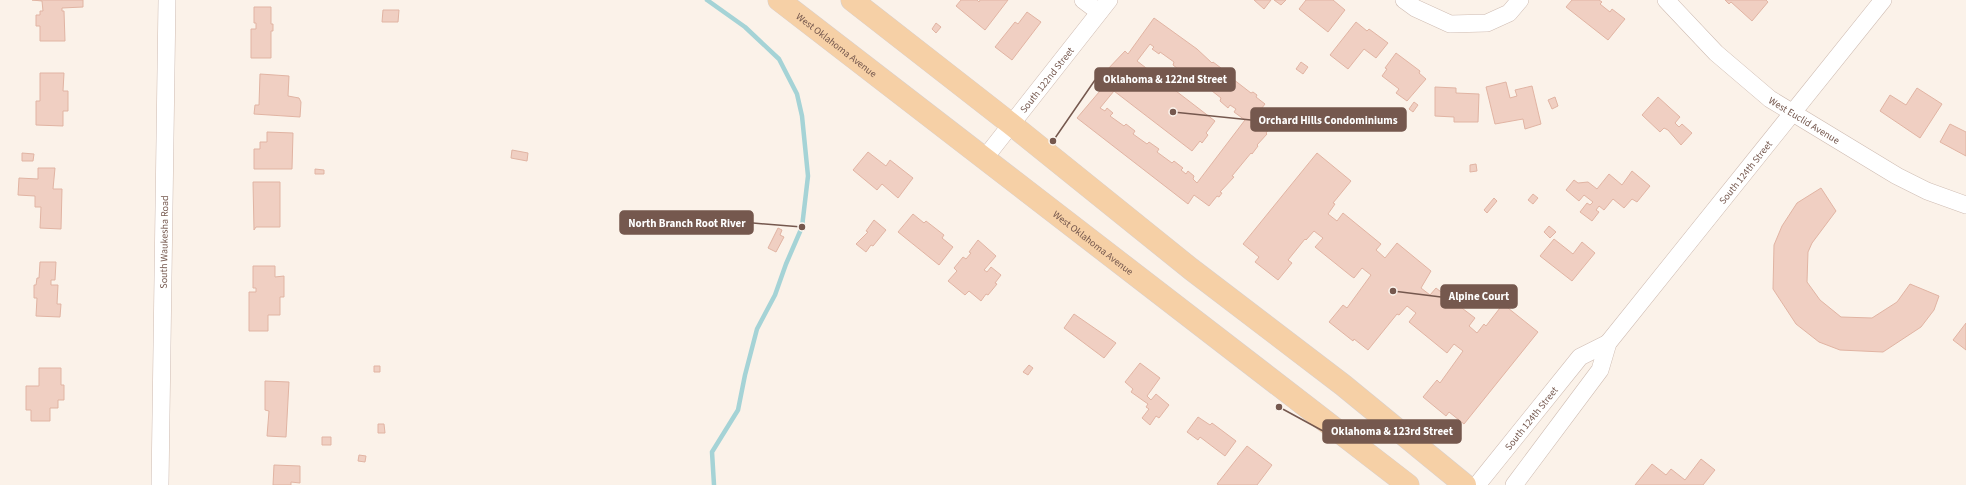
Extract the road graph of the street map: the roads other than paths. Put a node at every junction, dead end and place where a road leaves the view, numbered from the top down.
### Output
1 (166, 0) edge
2 (779, 0) edge
3 (852, 0) edge
4 (1083, 0) edge
5 (1404, 0) edge
6 (1520, 0) edge
7 (1666, 0) edge
8 (1883, 0) edge
9 (1104, 6) edge
10 (1793, 114) junction
11 (1011, 124) junction
12 (984, 159) junction
13 (1966, 205) edge
14 (1608, 343) junction
15 (160, 485) edge
16 (1408, 485) edge
17 (1465, 485) edge
18 (1477, 485) edge
19 (1514, 485) edge

1 - 15 street, South Waukesha Road
2 - 12 main road, West Oklahoma Avenue
3 - 11 main road
4 - 9 street
5 - 6 street
7 - 10 street, West Euclid Avenue
8 - 10 street, South 124th Street
9 - 11 street, South 122nd Street
10 - 13 street, West Euclid Avenue
10 - 14 street, South 124th Street
11 - 12 street, South 122nd Street
11 - 17 main road
12 - 16 main road, West Oklahoma Avenue
14 - 18 street, South 124th Street
14 - 19 street, South 124th Street

